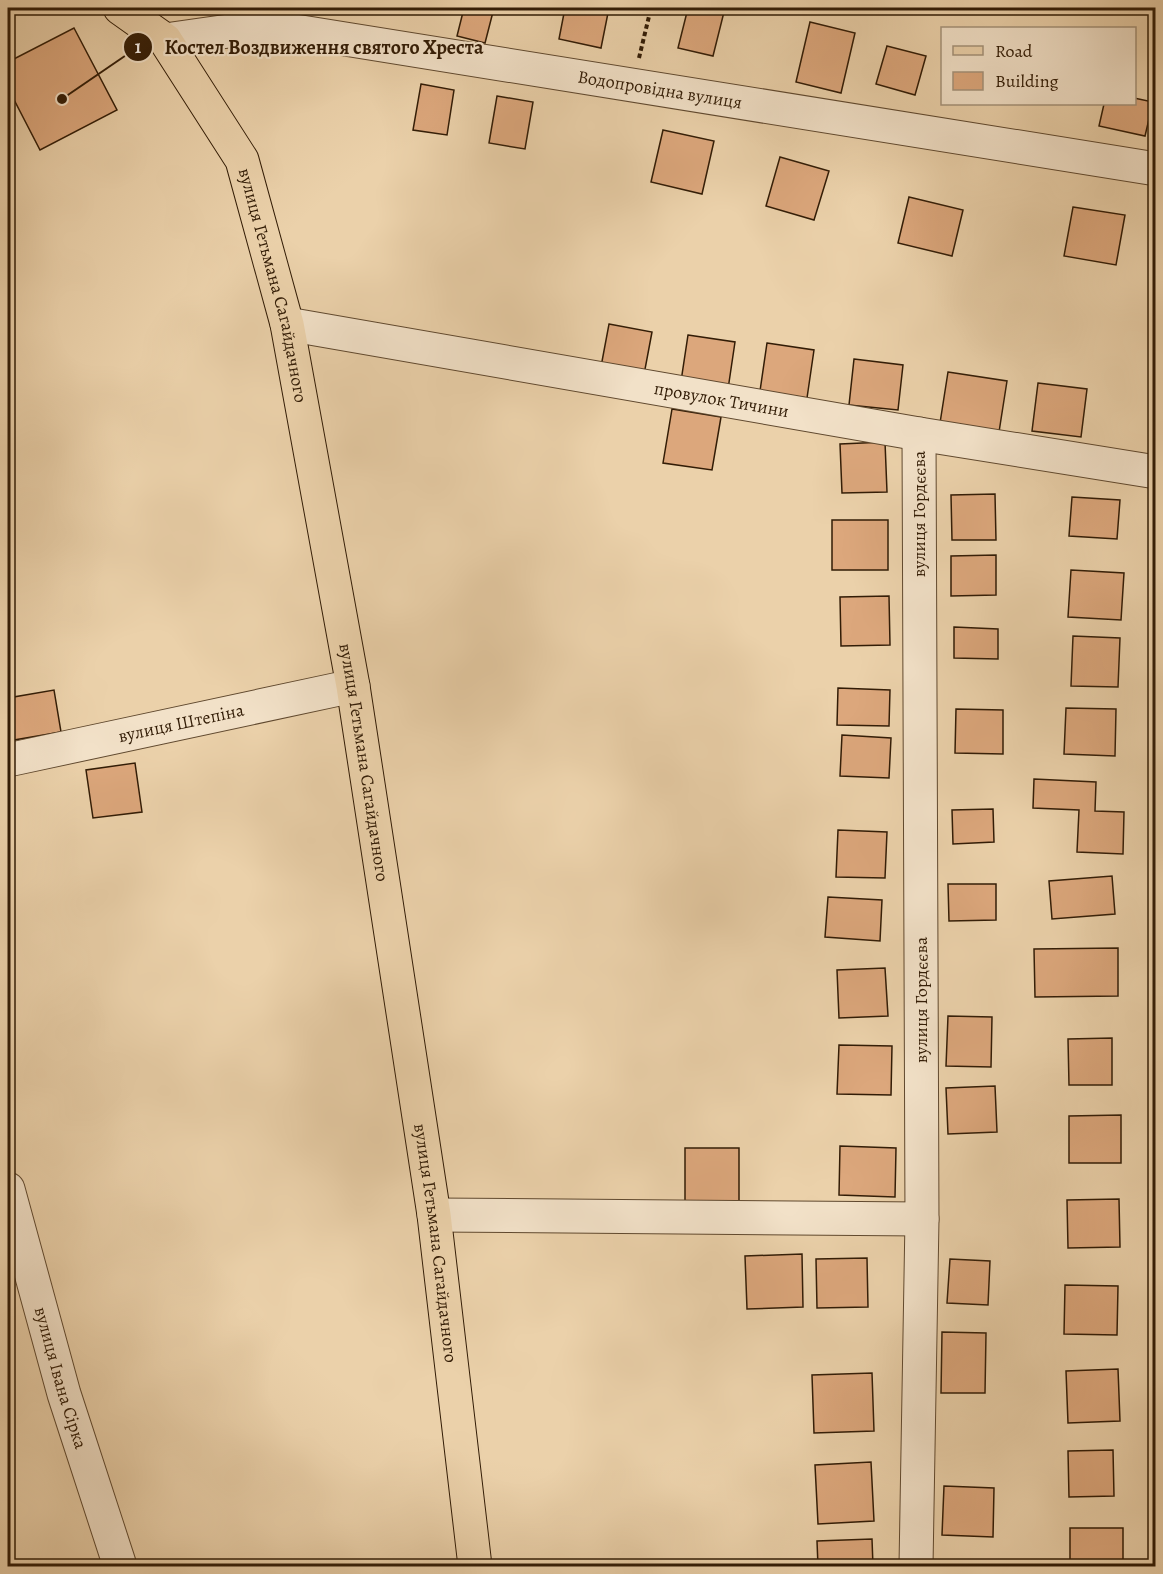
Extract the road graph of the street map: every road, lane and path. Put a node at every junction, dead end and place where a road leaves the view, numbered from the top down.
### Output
1 (120, 8) edge
2 (651, 8) edge
3 (165, 40) junction
4 (632, 85) junction
5 (1155, 169) edge
6 (287, 324) junction
7 (919, 434) junction
8 (1155, 472) edge
9 (353, 686) junction
10 (8, 760) edge
11 (8, 1189) edge
12 (434, 1215) junction
13 (922, 1219) junction
14 (120, 1566) edge
15 (475, 1566) edge
16 (916, 1566) edge

1 - 3 main road, вулиця Гетьмана Сагайдачного
2 - 4 path
3 - 4 street, Водопровідна вулиця
3 - 6 main road, вулиця Гетьмана Сагайдачного
4 - 5 street, Водопровідна вулиця
6 - 7 street, провулок Тичини
6 - 9 main road, вулиця Гетьмана Сагайдачного
7 - 8 street, провулок Тичини
7 - 13 street, вулиця Гордєєва
9 - 10 street, вулиця Штепіна
9 - 12 main road, вулиця Гетьмана Сагайдачного
11 - 14 street, вулиця Івана Сірка
12 - 13 street
12 - 15 main road, вулиця Гетьмана Сагайдачного
13 - 16 street, вулиця Гордєєва

